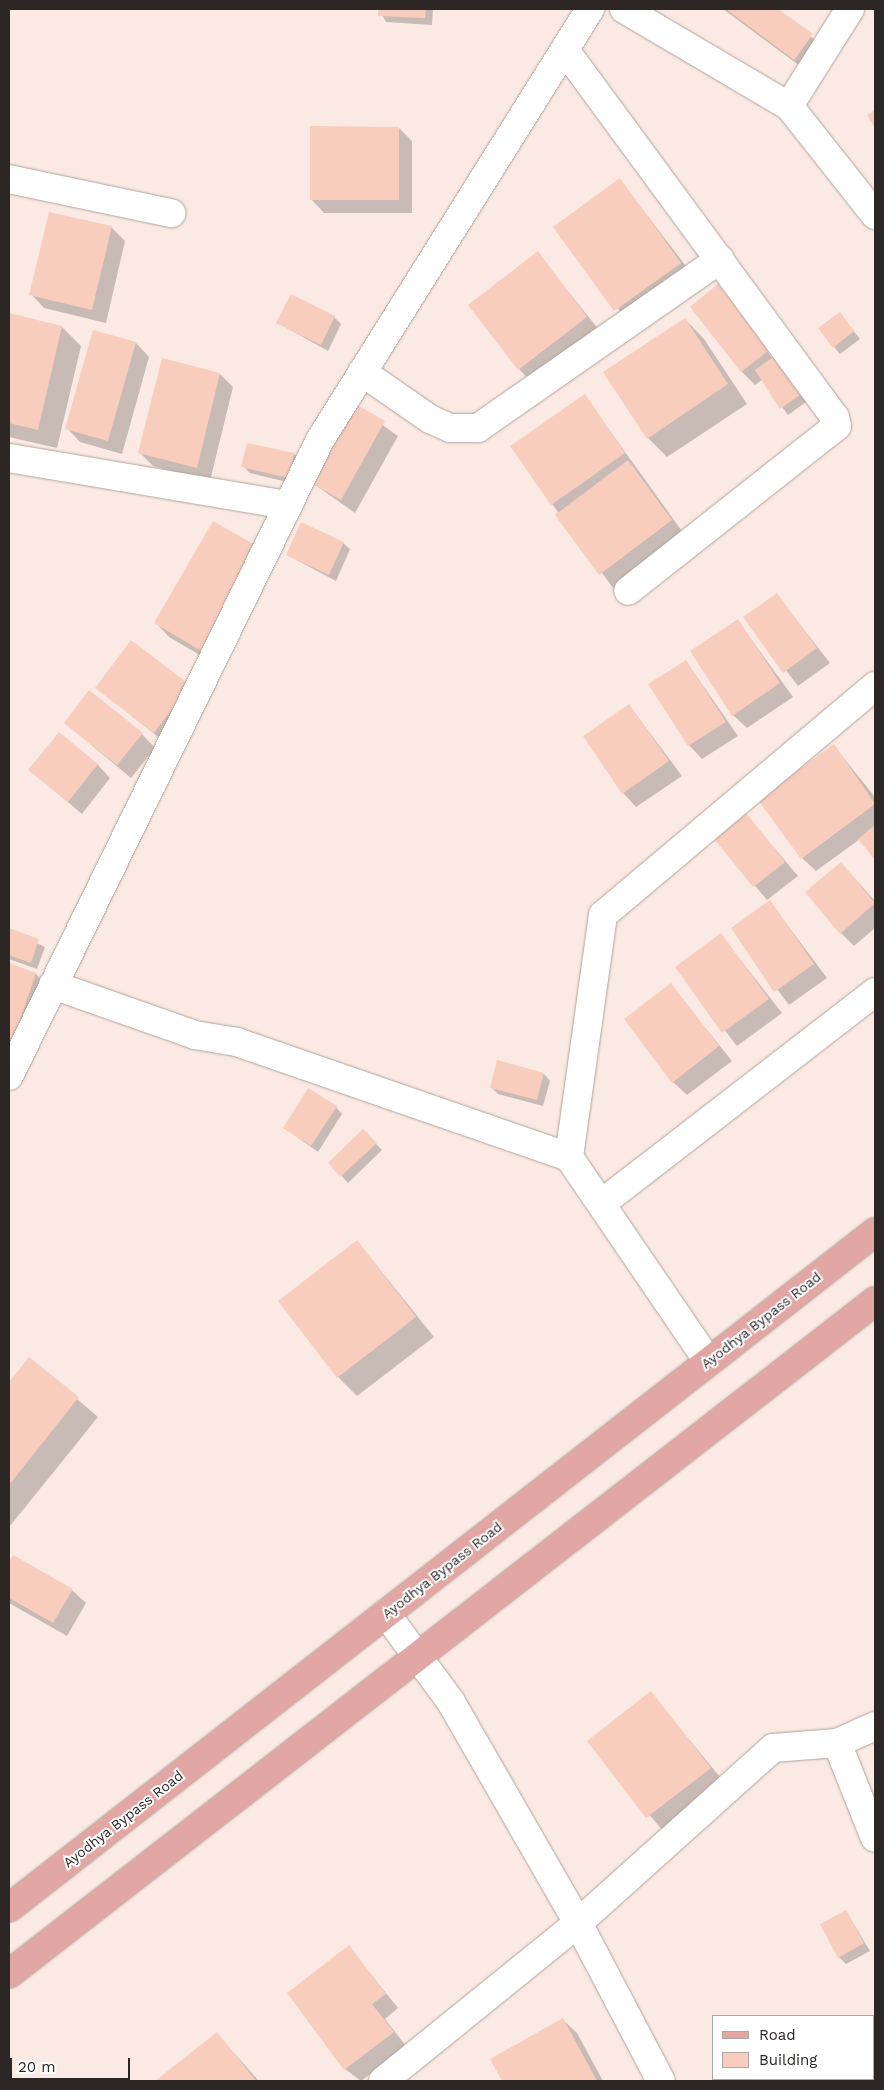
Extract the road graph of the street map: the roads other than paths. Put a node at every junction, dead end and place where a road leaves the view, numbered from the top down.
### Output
1 (590, 9) edge
2 (624, 9) edge
3 (850, 9) edge
4 (565, 50) junction
5 (789, 106) junction
6 (9, 179) edge
7 (170, 214) dead end
8 (875, 216) edge
9 (720, 259) junction
10 (362, 372) junction
11 (9, 458) edge
12 (288, 505) junction
13 (628, 591) dead end
14 (875, 686) edge
15 (53, 985) junction
16 (875, 992) edge
17 (10, 1072) edge
18 (569, 1156) junction
19 (602, 1203) junction
20 (875, 1232) edge
21 (875, 1301) edge
22 (708, 1361) junction
23 (386, 1614) junction
24 (419, 1656) junction
25 (875, 1726) edge
26 (837, 1743) junction
27 (875, 1838) edge
28 (9, 1908) edge
29 (578, 1923) junction
30 (9, 1974) edge
31 (383, 2081) edge
32 (661, 2081) edge

1 - 4 street
2 - 5 street
3 - 5 street
4 - 9 street
4 - 10 street
5 - 8 street
6 - 7 street
9 - 10 street
9 - 13 street
10 - 12 street
11 - 12 street
12 - 15 street
14 - 18 street
15 - 17 street
15 - 18 street
16 - 19 street
18 - 19 street
19 - 22 street
20 - 22 main road, Ayodhya Bypass Road
21 - 24 main road
22 - 23 main road, Ayodhya Bypass Road
23 - 24 street
23 - 28 main road, Ayodhya Bypass Road
24 - 29 street
24 - 30 main road
25 - 26 street
26 - 27 street
26 - 29 street
29 - 31 street
29 - 32 street

